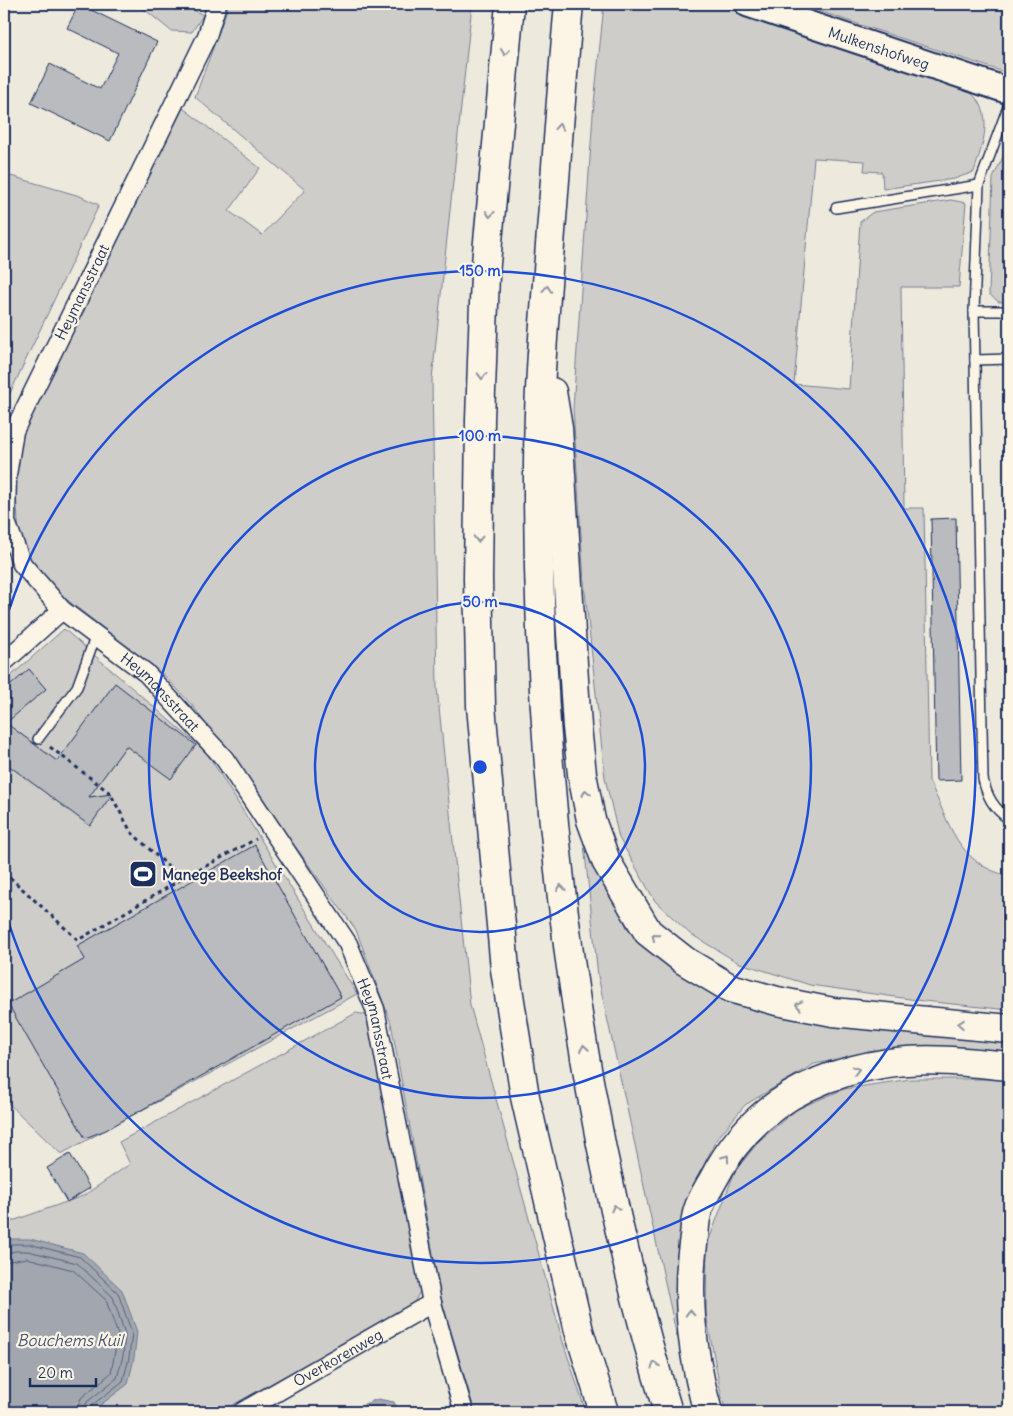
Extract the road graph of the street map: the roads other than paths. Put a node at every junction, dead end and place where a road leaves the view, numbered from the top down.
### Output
1 (218, 4) edge
2 (510, 4) edge
3 (569, 4) edge
4 (748, 4) edge
5 (1009, 91) edge
6 (1009, 104) edge
7 (979, 185) junction
8 (836, 208) dead end
9 (974, 311) junction
10 (1009, 311) edge
11 (543, 337) junction
12 (1009, 359) edge
13 (975, 360) junction
14 (9, 429) edge
15 (62, 610) junction
16 (96, 635) junction
17 (4, 662) edge
18 (38, 739) road end
19 (1009, 819) edge
20 (1009, 1029) edge
21 (1009, 1066) edge
22 (432, 1303) junction
23 (242, 1412) edge
24 (464, 1412) edge
25 (604, 1412) edge
26 (668, 1412) edge
27 (708, 1412) edge

1 - 14 street, Heymansstraat
2 -> 25 highway
11 -> 3 highway
4 - 5 street, Mulkenshofweg
6 - 7 lane
7 - 8 lane
7 - 9 lane
9 - 10 lane
9 - 13 lane
20 -> 11 highway
26 -> 11 highway
12 - 13 lane
13 - 19 lane
14 - 15 street, Heymansstraat
15 - 16 street, Heymansstraat
15 - 17 street
16 - 18 lane
16 - 22 street, Heymansstraat
27 -> 21 highway
22 - 23 street, Overkorenweg
22 - 24 street, Heymansstraat

